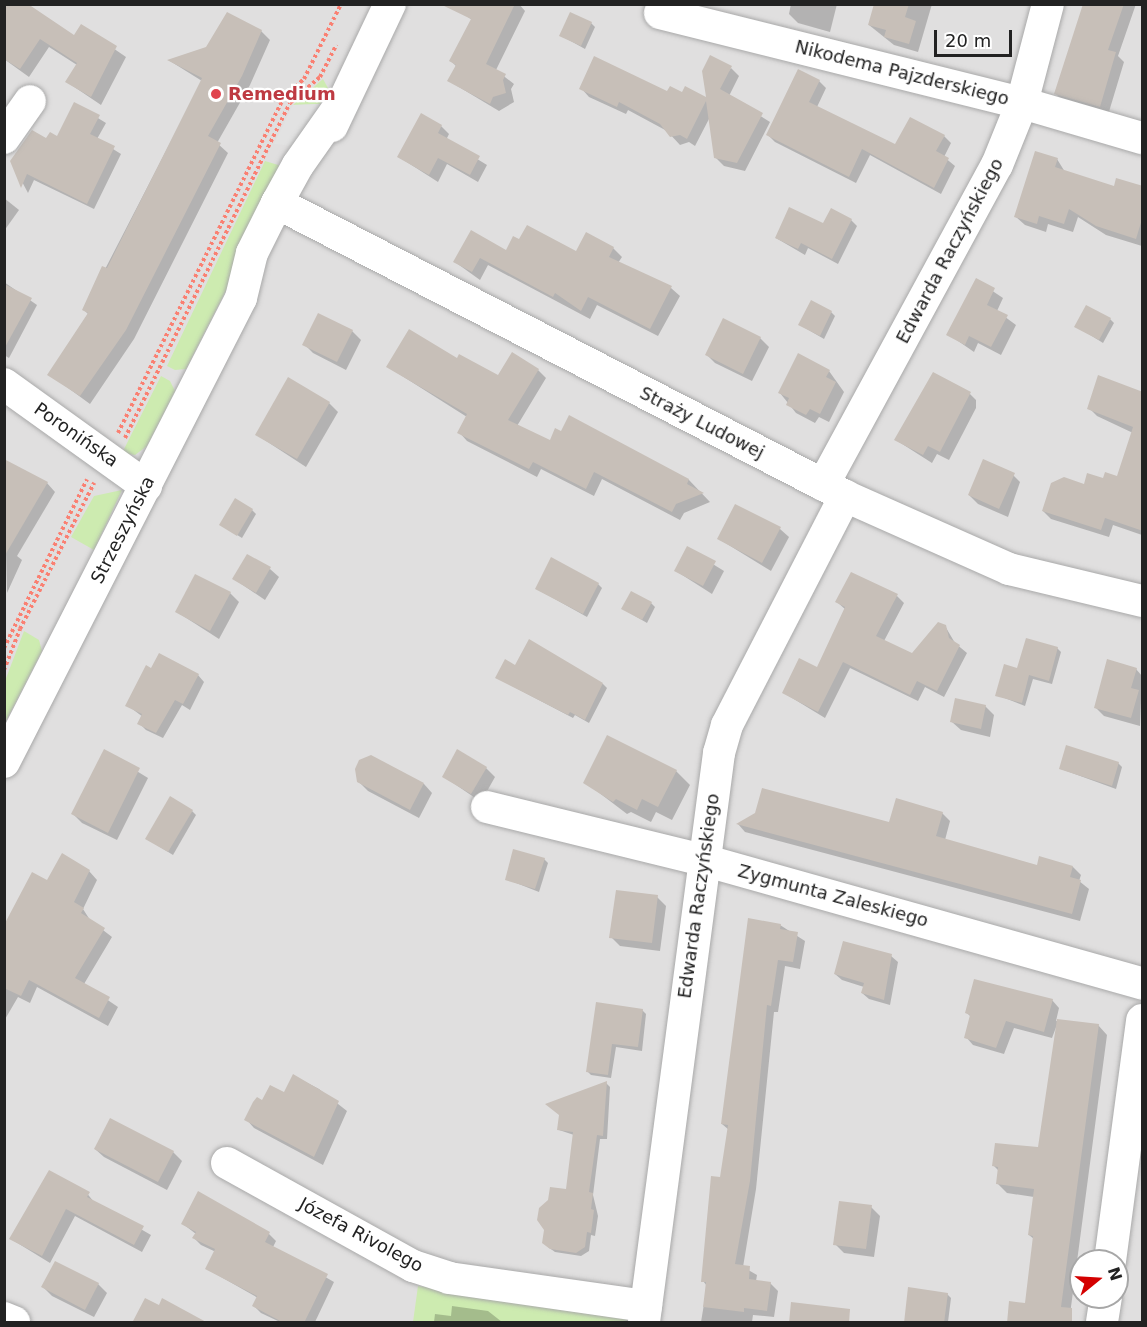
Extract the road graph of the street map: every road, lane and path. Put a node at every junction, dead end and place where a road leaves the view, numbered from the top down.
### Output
1 (341, 4) edge
2 (390, 4) edge
3 (1048, 4) edge
4 (660, 13) dead end
5 (341, 36) dead end
6 (30, 101) dead end
7 (1022, 103) junction
8 (4, 138) edge
9 (1143, 138) edge
10 (286, 208) junction
11 (4, 384) edge
12 (108, 457) junction
13 (146, 486) junction
14 (834, 491) junction
15 (1143, 602) edge
16 (4, 648) edge
17 (4, 670) edge
18 (4, 762) edge
19 (487, 807) dead end
20 (703, 860) junction
21 (1143, 983) edge
22 (1143, 1020) edge
23 (227, 1162) dead end
24 (1112, 1249) edge
25 (645, 1314) edge
26 (4, 1318) edge
27 (14, 1323) edge

1 - 12 path
2 - 10 street, Strzeszyńska
3 - 7 street, Edwarda Raczyńskiego
4 - 7 street, Nikodema Pajzderskiego
5 - 12 path
6 - 8 street
7 - 9 street, Nikodema Pajzderskiego
7 - 14 street, Edwarda Raczyńskiego
10 - 13 street, Strzeszyńska
10 - 14 street, Straży Ludowej
11 - 12 street, Poronińska
12 - 13 street, Poronińska
12 - 16 path
12 - 17 path
13 - 18 street, Strzeszyńska
14 - 15 street, Straży Ludowej
14 - 20 street, Edwarda Raczyńskiego
19 - 20 street, Zygmunta Zaleskiego
20 - 21 street, Zygmunta Zaleskiego
20 - 25 street, Edwarda Raczyńskiego
22 - 24 street
23 - 25 street, Józefa Rivolego
26 - 27 street

